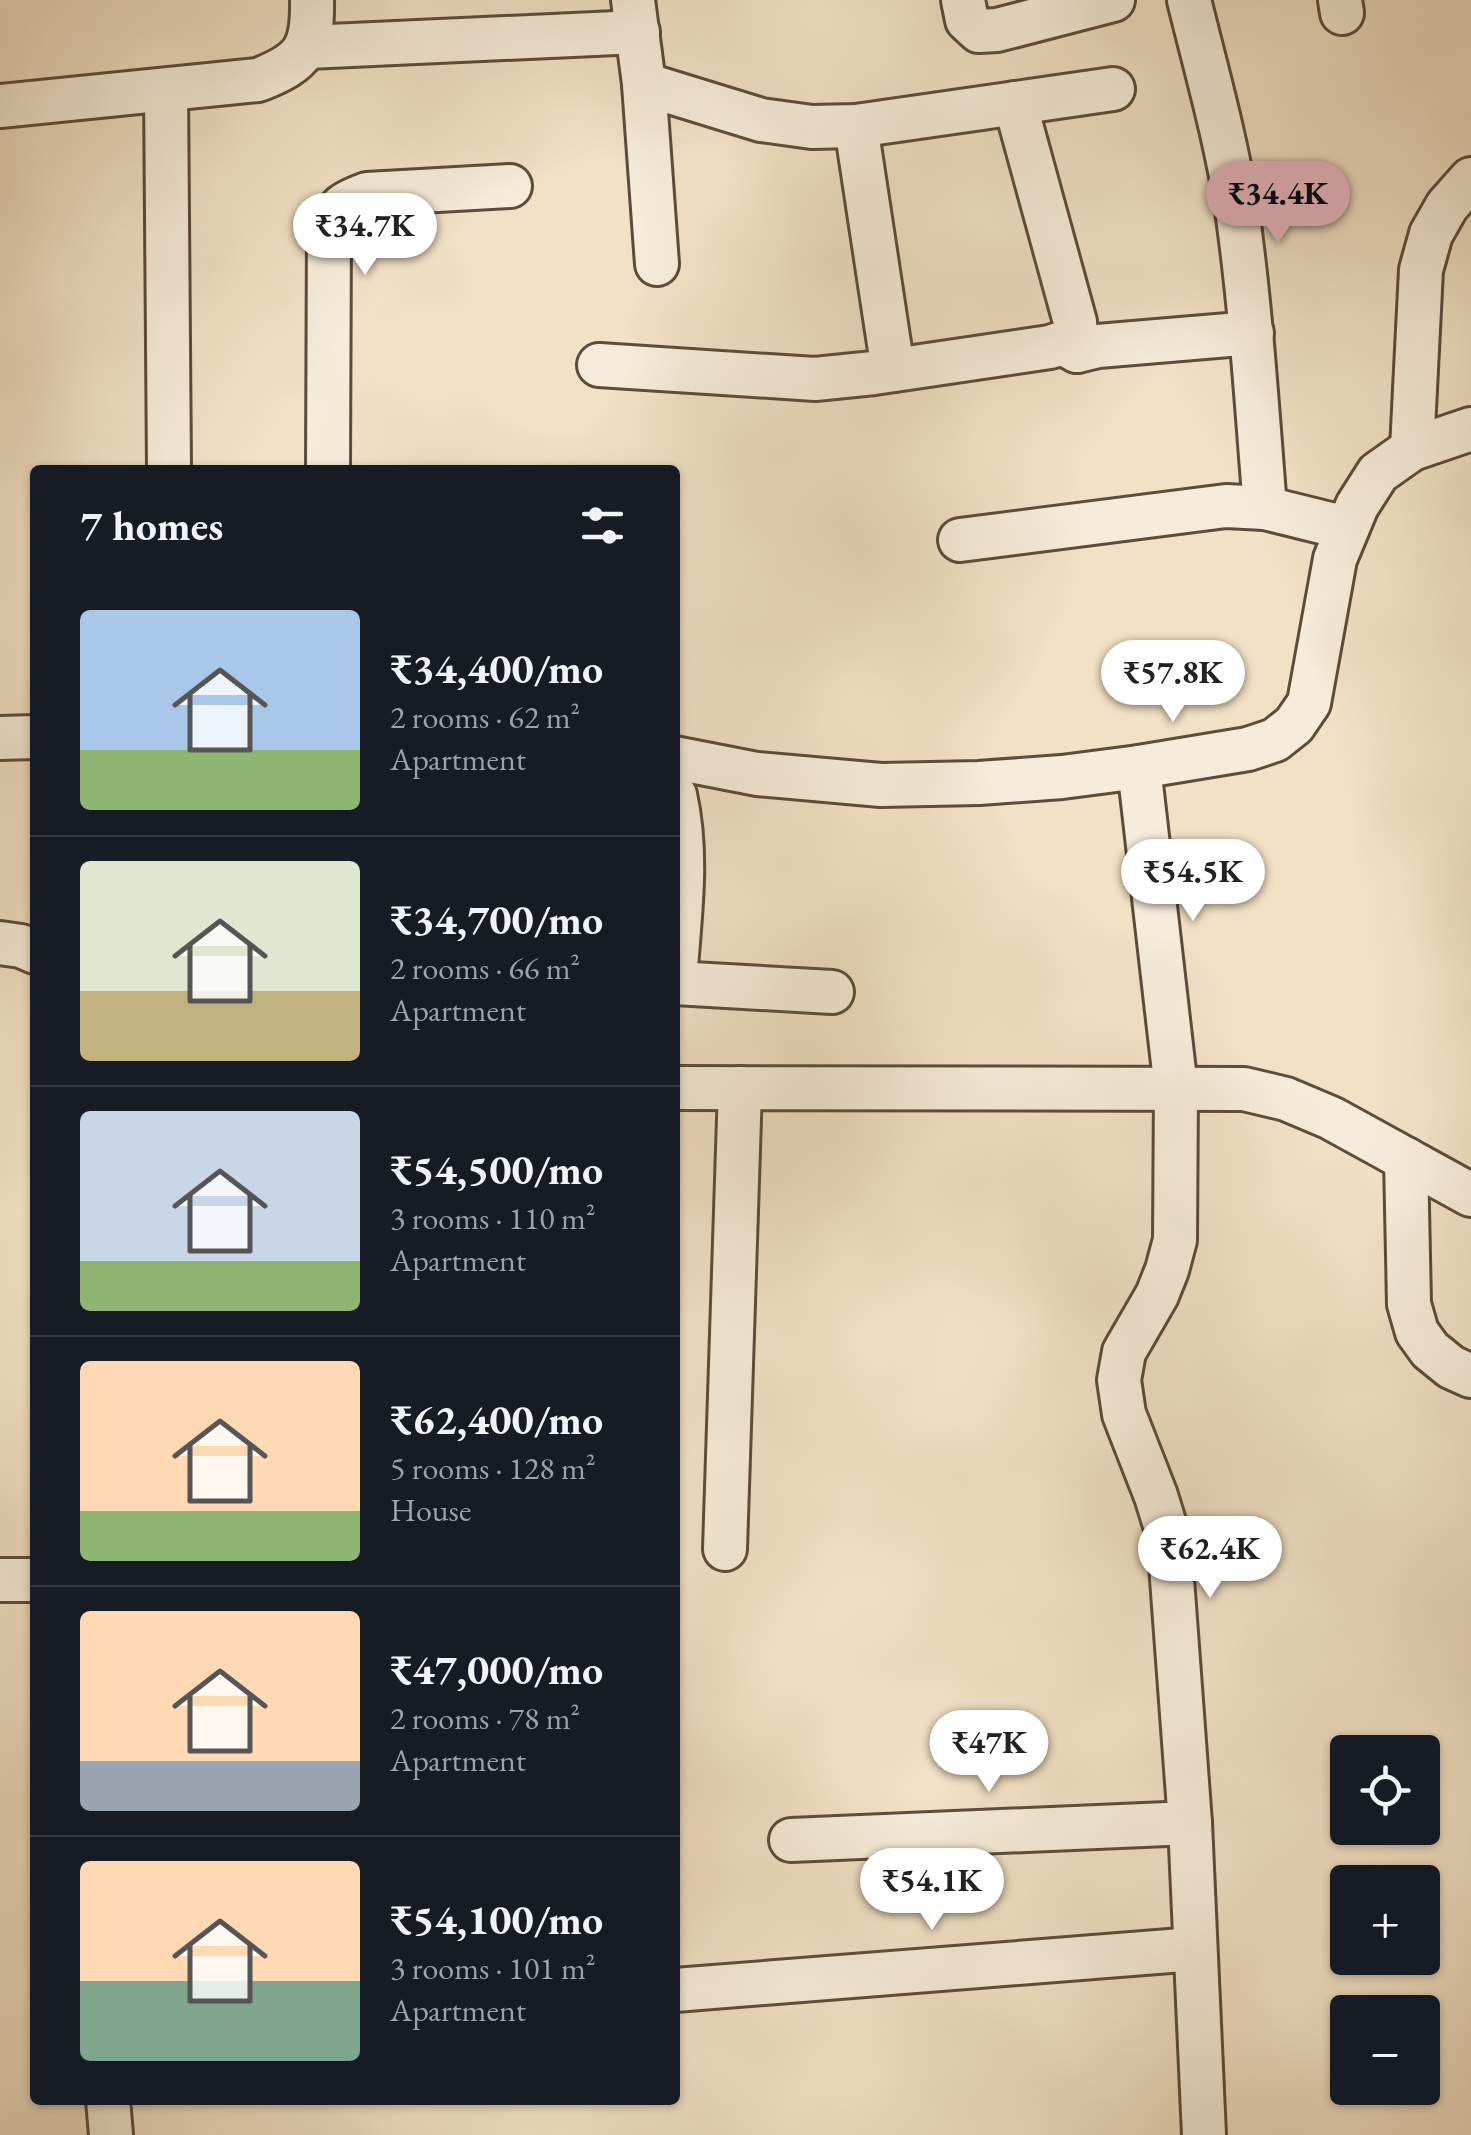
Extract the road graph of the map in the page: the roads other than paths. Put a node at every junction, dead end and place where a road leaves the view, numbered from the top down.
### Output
1 (312, 0) edge
2 (963, 0) edge
3 (1113, 0) edge
4 (1189, 0) edge
5 (636, 16) edge
6 (308, 47) junction
7 (644, 84) junction
8 (1113, 89) dead end
9 (166, 90) junction
10 (1015, 103) junction
11 (0, 106) edge
12 (856, 126) junction
13 (1471, 179) edge
14 (510, 186) dead end
15 (657, 264) dead end
16 (1252, 333) junction
17 (1077, 351) junction
18 (599, 364) dead end
19 (893, 370) junction
20 (1471, 430) edge
21 (1412, 449) junction
22 (169, 465) edge
23 (328, 465) edge
24 (1265, 508) junction
25 (1346, 528) junction
26 (960, 540) dead end
27 (30, 737) edge
28 (0, 738) edge
29 (680, 759) edge
30 (1139, 768) junction
31 (680, 824) edge
32 (680, 913) edge
33 (0, 943) edge
34 (30, 950) edge
35 (680, 982) edge
36 (832, 992) dead end
37 (680, 1088) edge
38 (740, 1088) junction
39 (1176, 1089) junction
40 (1406, 1160) junction
41 (1471, 1196) edge
42 (1471, 1376) edge
43 (725, 1549) dead end
44 (0, 1580) edge
45 (30, 1580) edge
46 (1190, 1822) junction
47 (792, 1840) dead end
48 (1196, 1949) junction
49 (680, 1990) edge
50 (109, 2105) edge
51 (112, 2135) edge
52 (1204, 2135) edge

1 - 6 street
2 - 3 street
4 - 16 street
5 - 6 street
5 - 7 street
6 - 9 street
7 - 12 street
7 - 15 street
8 - 10 street
9 - 11 street
9 - 22 street
10 - 12 street
10 - 17 street
12 - 19 street
13 - 21 street
14 - 23 street
16 - 17 street
16 - 24 street
17 - 19 street
18 - 19 street
20 - 21 street
21 - 25 street
24 - 25 street
24 - 26 street
25 - 30 street
27 - 28 street
29 - 30 street
30 - 39 street
31 - 32 street
33 - 34 street
35 - 36 street
37 - 38 street
38 - 39 street
38 - 43 street
39 - 40 street
39 - 46 street
40 - 41 street
40 - 42 street
44 - 45 street
46 - 47 street
46 - 48 street
48 - 49 street
48 - 52 street
50 - 51 street

